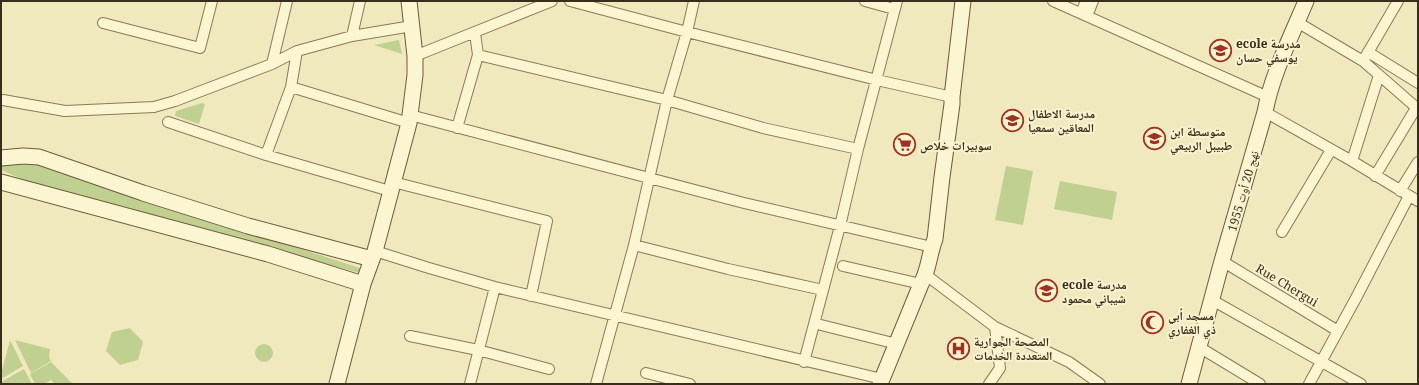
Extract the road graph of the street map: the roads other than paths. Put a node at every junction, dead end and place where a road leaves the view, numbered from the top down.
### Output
1 (212, 1) edge
2 (287, 1) edge
3 (360, 1) edge
4 (409, 1) edge
5 (552, 1) edge
6 (570, 1) edge
7 (694, 1) edge
8 (865, 1) edge
9 (963, 1) edge
10 (1053, 1) edge
11 (1086, 1) edge
12 (1093, 1) edge
13 (1306, 1) edge
14 (1398, 1) edge
15 (896, 5) edge
16 (1084, 14) junction
17 (1297, 22) junction
18 (103, 23) dead end
19 (412, 26) junction
20 (687, 32) junction
21 (475, 33) junction
22 (352, 36) junction
23 (297, 52) junction
24 (478, 55) junction
25 (415, 56) junction
26 (1365, 57) junction
27 (272, 64) junction
28 (1379, 75) junction
29 (876, 80) junction
30 (1418, 83) edge
31 (291, 87) junction
32 (952, 97) junction
33 (1268, 97) junction
34 (3, 100) dead end
35 (667, 100) junction
36 (1417, 109) edge
37 (1265, 112) junction
38 (409, 119) junction
39 (168, 122) dead end
40 (457, 128) junction
41 (858, 149) junction
42 (1331, 150) junction
43 (266, 155) junction
44 (1, 158) edge
45 (1352, 162) junction
46 (1418, 162) edge
47 (1375, 176) junction
48 (649, 178) junction
49 (1, 182) edge
50 (392, 186) junction
51 (1400, 191) junction
52 (1414, 199) edge
53 (840, 226) junction
54 (1282, 232) dead end
55 (634, 245) junction
56 (932, 247) junction
57 (374, 255) junction
58 (1222, 261) junction
59 (843, 266) dead end
60 (924, 280) junction
61 (363, 284) junction
62 (495, 287) junction
63 (823, 290) junction
64 (531, 296) junction
65 (1212, 300) junction
66 (614, 316) junction
67 (821, 325) dead end
68 (995, 327) junction
69 (1338, 331) junction
70 (410, 336) dead end
71 (897, 344) junction
72 (1199, 347) junction
73 (478, 350) junction
74 (804, 362) junction
75 (1322, 362) junction
76 (549, 369) dead end
77 (646, 374) dead end
78 (881, 382) edge
79 (336, 384) edge
80 (470, 384) edge
81 (596, 384) edge
82 (690, 384) edge
83 (989, 384) edge
84 (1100, 384) edge
85 (1189, 384) edge
86 (1260, 384) edge
87 (1309, 384) edge
88 (1361, 384) edge

1 - 18 street
2 - 27 street
3 - 22 street
4 - 19 street
5 - 21 street
6 - 20 street
7 - 20 street
8 - 15 street
9 - 32 street
10 - 16 street
11 - 16 street
12 - 16 street
13 - 17 street, نهج 20 أوت 1955
14 - 26 street
15 - 29 street
16 - 33 street
17 - 26 street
17 - 33 street, نهج 20 أوت 1955
19 - 22 street
19 - 25 street
20 - 29 street
20 - 35 street
21 - 24 street
21 - 25 street
22 - 23 street
23 - 27 street
23 - 31 street
24 - 35 street
24 - 40 street
25 - 38 street
26 - 28 street
26 - 30 street
27 - 34 street
28 - 36 street
28 - 45 street
29 - 32 street
29 - 41 street
31 - 38 street
31 - 43 street
32 - 56 street
33 - 37 street, نهج 20 أوت 1955
35 - 41 street
35 - 48 street
36 - 47 street
37 - 42 street
37 - 58 street, نهج 20 أوت 1955
38 - 40 street
38 - 50 street
39 - 43 street
40 - 48 street
41 - 53 street
42 - 45 street
42 - 54 street
43 - 50 street
44 - 57 street
45 - 47 street
46 - 51 street
47 - 51 street
48 - 53 street
48 - 55 street
49 - 61 street
50 - 57 street
50 - 64 street
51 - 52 street
52 - 69 street
53 - 56 street
53 - 63 street
55 - 63 street
55 - 66 street
56 - 60 street
57 - 61 street
57 - 62 street
58 - 65 street, نهج 20 أوت 1955
58 - 69 street, Rue Chergui
59 - 60 street
60 - 68 street
60 - 71 street
61 - 79 street
62 - 64 street
62 - 73 street
63 - 74 street
64 - 66 street
65 - 72 street, نهج 20 أوت 1955
65 - 75 street
66 - 74 street
66 - 81 street
67 - 71 street
68 - 83 street
68 - 84 street
69 - 75 street
70 - 73 street
71 - 78 street
72 - 85 street, نهج 20 أوت 1955
72 - 86 street
73 - 76 street
73 - 80 street
74 - 78 street
75 - 87 street
75 - 88 street
77 - 82 street

